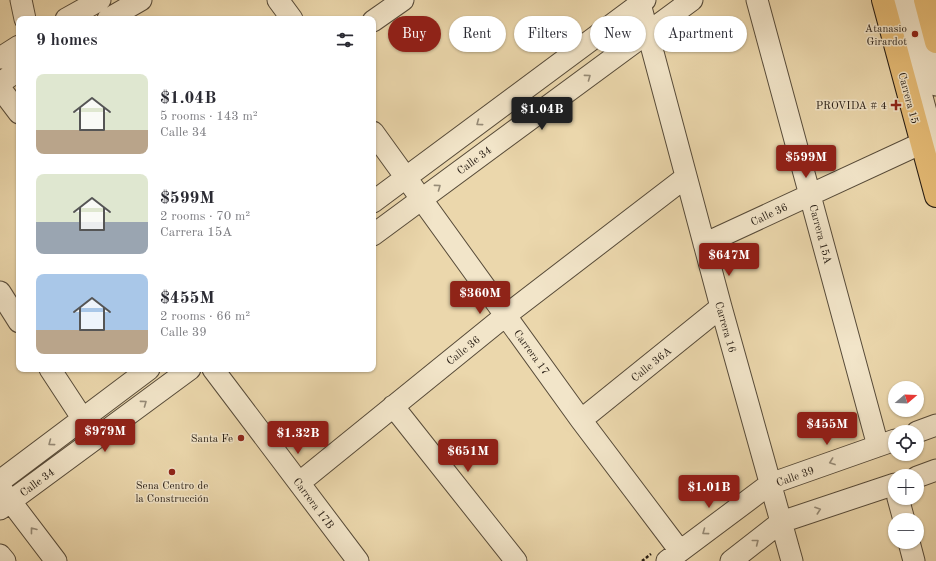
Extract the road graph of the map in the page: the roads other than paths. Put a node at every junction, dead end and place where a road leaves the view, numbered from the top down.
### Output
1 (21, 0) edge
2 (100, 0) edge
3 (141, 0) edge
4 (278, 0) edge
5 (403, 0) edge
6 (692, 0) edge
7 (757, 0) edge
8 (882, 0) edge
9 (896, 0) edge
10 (641, 1) edge
11 (926, 6) edge
12 (24, 16) edge
13 (71, 16) edge
14 (121, 16) edge
15 (290, 16) edge
16 (376, 19) edge
17 (647, 33) junction
18 (936, 42) edge
19 (16, 48) edge
20 (0, 58) edge
21 (16, 72) edge
22 (0, 82) edge
23 (936, 85) edge
24 (0, 88) edge
25 (16, 109) edge
26 (376, 136) edge
27 (929, 146) edge
28 (686, 176) junction
29 (406, 178) junction
30 (810, 195) junction
31 (936, 196) edge
32 (376, 200) edge
33 (421, 200) junction
34 (376, 233) edge
35 (704, 244) junction
36 (0, 292) edge
37 (721, 307) junction
38 (505, 316) junction
39 (16, 317) edge
40 (52, 372) edge
41 (145, 372) edge
42 (186, 372) edge
43 (214, 372) edge
44 (394, 406) junction
45 (82, 419) junction
46 (581, 420) junction
47 (936, 425) edge
48 (924, 429) edge
49 (96, 439) junction
50 (886, 443) edge
51 (936, 470) edge
52 (924, 474) edge
53 (0, 481) edge
54 (299, 483) junction
55 (770, 484) junction
56 (888, 491) edge
57 (3, 499) edge
58 (781, 522) junction
59 (911, 549) edge
60 (0, 555) edge
61 (674, 556) edge
62 (5, 561) edge
63 (56, 561) edge
64 (358, 561) edge
65 (516, 561) edge
66 (731, 561) edge
67 (792, 561) edge
68 (914, 561) edge

1 - 12 street
2 - 13 street
3 - 14 street
4 - 15 street
5 - 16 street
6 - 17 street, Calle 34
7 - 30 street, Carrera 15A
8 - 27 main road, Carrera 15
9 - 27 street
10 - 17 street, Carrera 16
10 -> 29 street
11 - 18 main road
11 - 23 street
17 - 28 street, Carrera 16
33 -> 17 street, Calle 34
19 - 20 street
21 - 22 street
24 - 25 street
26 - 29 street, Carrera 17
27 - 30 street, Calle 36
27 - 31 main road, Carrera 15
28 - 35 street, Carrera 16
28 - 38 street, Calle 36
29 - 32 street
29 - 33 street, Carrera 17
30 - 35 street, Calle 36
30 - 50 street, Carrera 15A
33 - 34 street, Calle 34
33 - 38 street, Carrera 17
35 - 37 street, Carrera 16
36 - 39 street
37 - 46 street, Calle 36A
37 - 55 street, Carrera 16
38 - 44 street, Calle 36
38 - 46 street, Carrera 17
40 - 45 street
41 - 45 street, Calle 34
49 -> 42 street, Calle 34
43 - 54 street, Carrera 17B
44 - 54 street, Calle 36
44 - 65 street
45 - 49 street
45 -> 53 street, Calle 34
46 - 61 street, Carrera 17
47 - 48 street
49 - 57 street, Calle 34
50 -> 55 street, Calle 39
51 - 52 street
54 - 64 street, Carrera 17B
55 - 58 street, Carrera 16
55 -> 61 street, Calle 39
58 -> 56 street
63 -> 57 street
66 -> 58 street
58 - 67 street, Carrera 16
59 - 68 street
60 - 62 street

